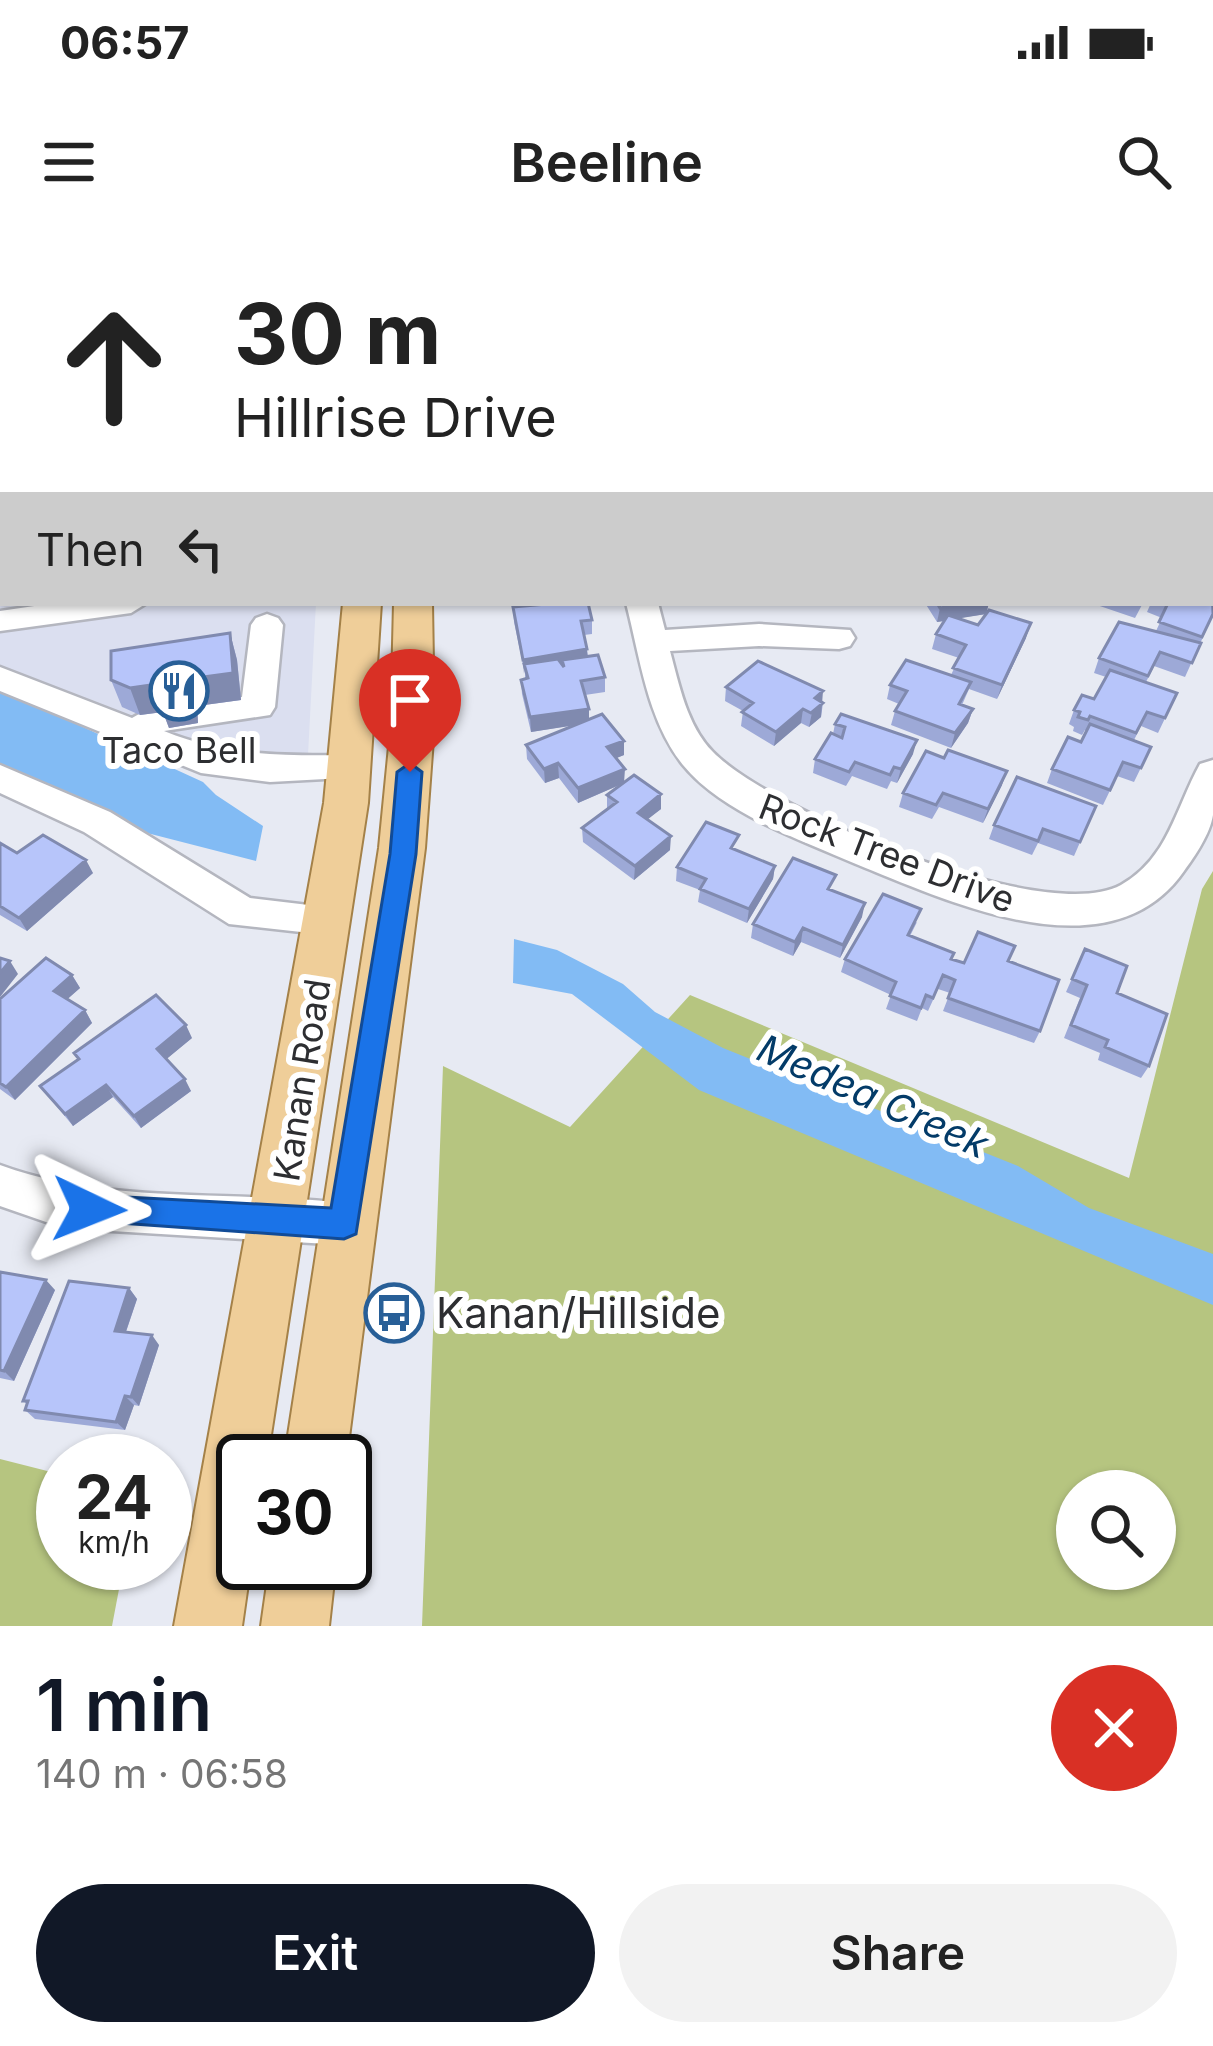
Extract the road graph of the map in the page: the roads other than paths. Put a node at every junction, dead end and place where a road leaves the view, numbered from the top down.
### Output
1 (108, 606) edge
2 (362, 606) edge
3 (413, 606) edge
4 (643, 606) edge
5 (0, 621) edge
6 (267, 626) dead end
7 (839, 638) dead end
8 (652, 641) junction
9 (0, 662) edge
10 (0, 678) edge
11 (350, 768) junction
12 (1213, 773) edge
13 (0, 778) edge
14 (328, 920) junction
15 (0, 1185) edge
16 (280, 1216) junction
17 (344, 1224) junction
18 (318, 1434) edge
19 (299, 1590) edge
20 (208, 1626) edge
21 (295, 1626) edge

1 - 5 street
2 - 11 main road, Kanan Road
3 - 17 main road, Kanan Road
4 - 8 street, Rock Tree Drive
6 - 9 street
7 - 8 street
8 - 12 street, Rock Tree Drive
10 - 11 street
11 - 14 main road, Kanan Road
13 - 14 street
14 - 16 main road, Kanan Road
15 - 16 street
16 - 17 street
16 - 20 main road, Kanan Road
17 - 18 main road, Kanan Road
19 - 21 main road

